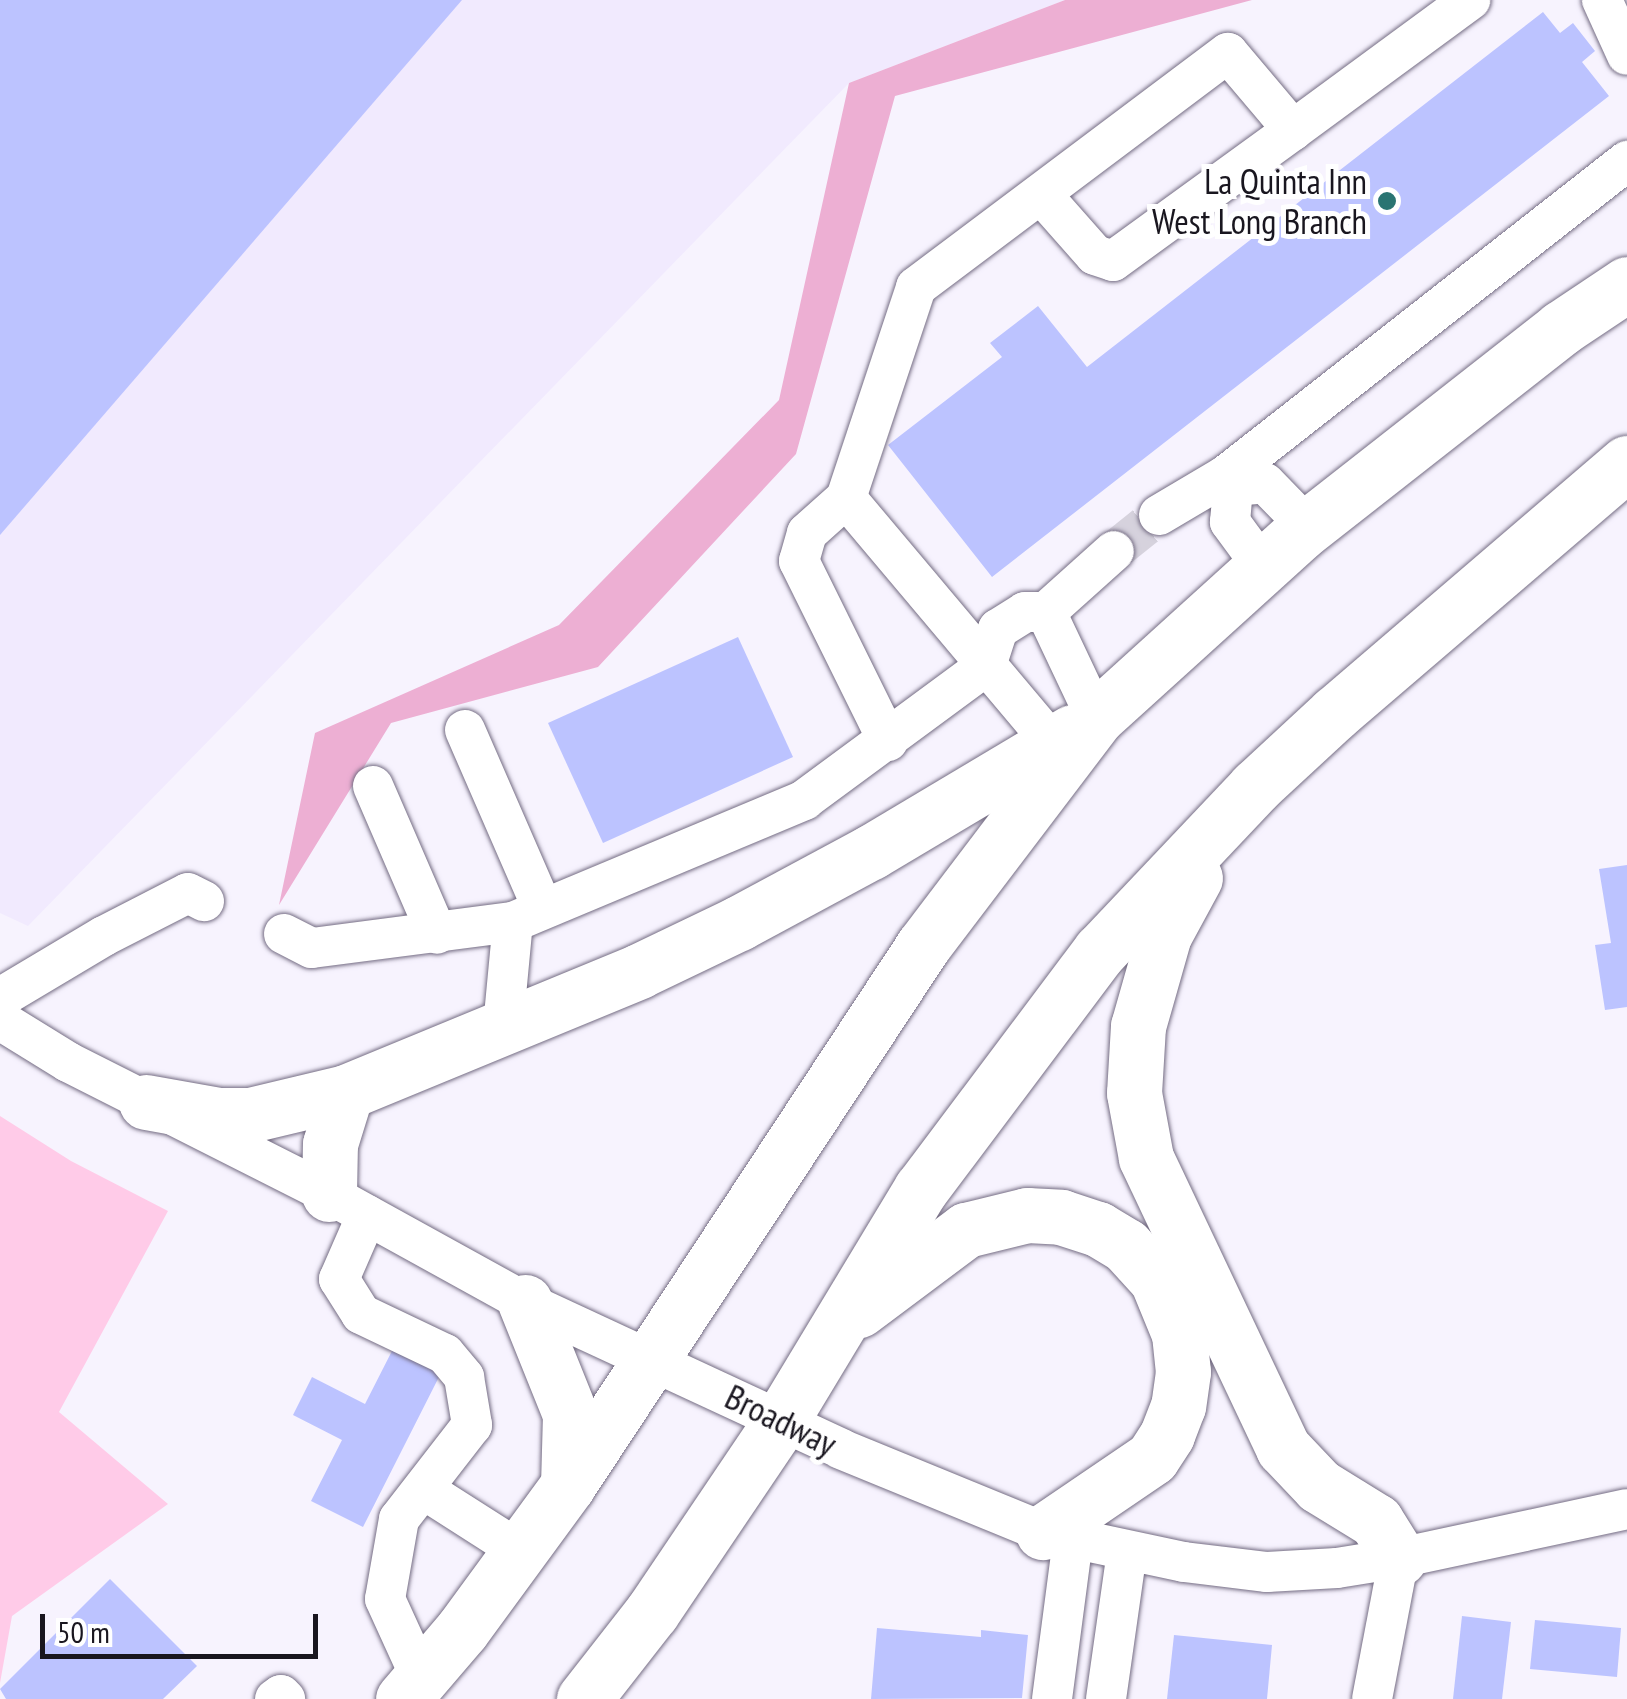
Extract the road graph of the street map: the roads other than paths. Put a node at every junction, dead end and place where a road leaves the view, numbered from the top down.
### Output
1 (1470, 0) edge
2 (1602, 0) edge
3 (1627, 55) edge
4 (1293, 130) junction
5 (1627, 161) edge
6 (1041, 194) junction
7 (1627, 284) edge
8 (1627, 463) edge
9 (1229, 481) junction
10 (846, 498) junction
11 (1160, 515) tunnel mouth
12 (1308, 528) junction
13 (1114, 551) tunnel mouth
14 (1264, 567) junction
15 (1046, 612) junction
16 (986, 666) junction
17 (464, 730) dead end
18 (1071, 740) junction
19 (888, 741) junction
20 (373, 786) dead end
21 (1224, 824) junction
22 (204, 900) dead end
23 (528, 916) junction
24 (284, 934) dead end
25 (437, 934) junction
26 (0, 998) edge
27 (0, 1020) edge
28 (504, 1027) junction
29 (346, 1092) junction
30 (146, 1102) junction
31 (348, 1205) junction
32 (525, 1302) junction
33 (836, 1326) junction
34 (651, 1358) junction
35 (782, 1419) junction
36 (568, 1485) junction
37 (422, 1489) junction
38 (1627, 1509) edge
39 (1058, 1535) junction
40 (520, 1551) junction
41 (1127, 1551) junction
42 (1399, 1558) junction
43 (412, 1689) edge
44 (584, 1699) edge
45 (1052, 1699) edge
46 (1106, 1699) edge
47 (1372, 1699) edge

1 - 4 street
2 - 3 street
4 - 6 street
4 - 6 street
5 - 9 street
6 - 10 street
7 - 12 highway
8 - 21 highway
9 - 11 street
9 - 12 street
9 - 14 street
10 - 16 street
10 - 19 street
12 - 14 highway
13 - 15 street
14 - 18 highway
15 - 16 street
15 - 18 street
16 - 18 street
16 - 19 street
17 - 23 street
18 - 28 highway
18 - 34 highway
19 - 23 street
20 - 25 street
21 - 33 highway
21 - 42 highway
22 - 26 street
23 - 25 street
23 - 28 street
24 - 25 street
27 - 30 street, Broadway
28 - 29 highway
29 - 30 highway
29 - 31 highway
30 - 31 street, Broadway
31 - 32 street, Broadway
31 - 37 street
32 - 34 street, Broadway
32 - 36 highway
33 - 35 highway
33 - 39 highway
34 - 35 street, Broadway
34 - 36 highway
35 - 39 street, Broadway
35 - 44 highway
36 - 40 highway
37 - 40 street
37 - 43 street
38 - 42 street, Broadway
39 - 41 street, Broadway
39 - 45 street
40 - 43 highway
41 - 42 street, Broadway
41 - 46 street
42 - 47 street

